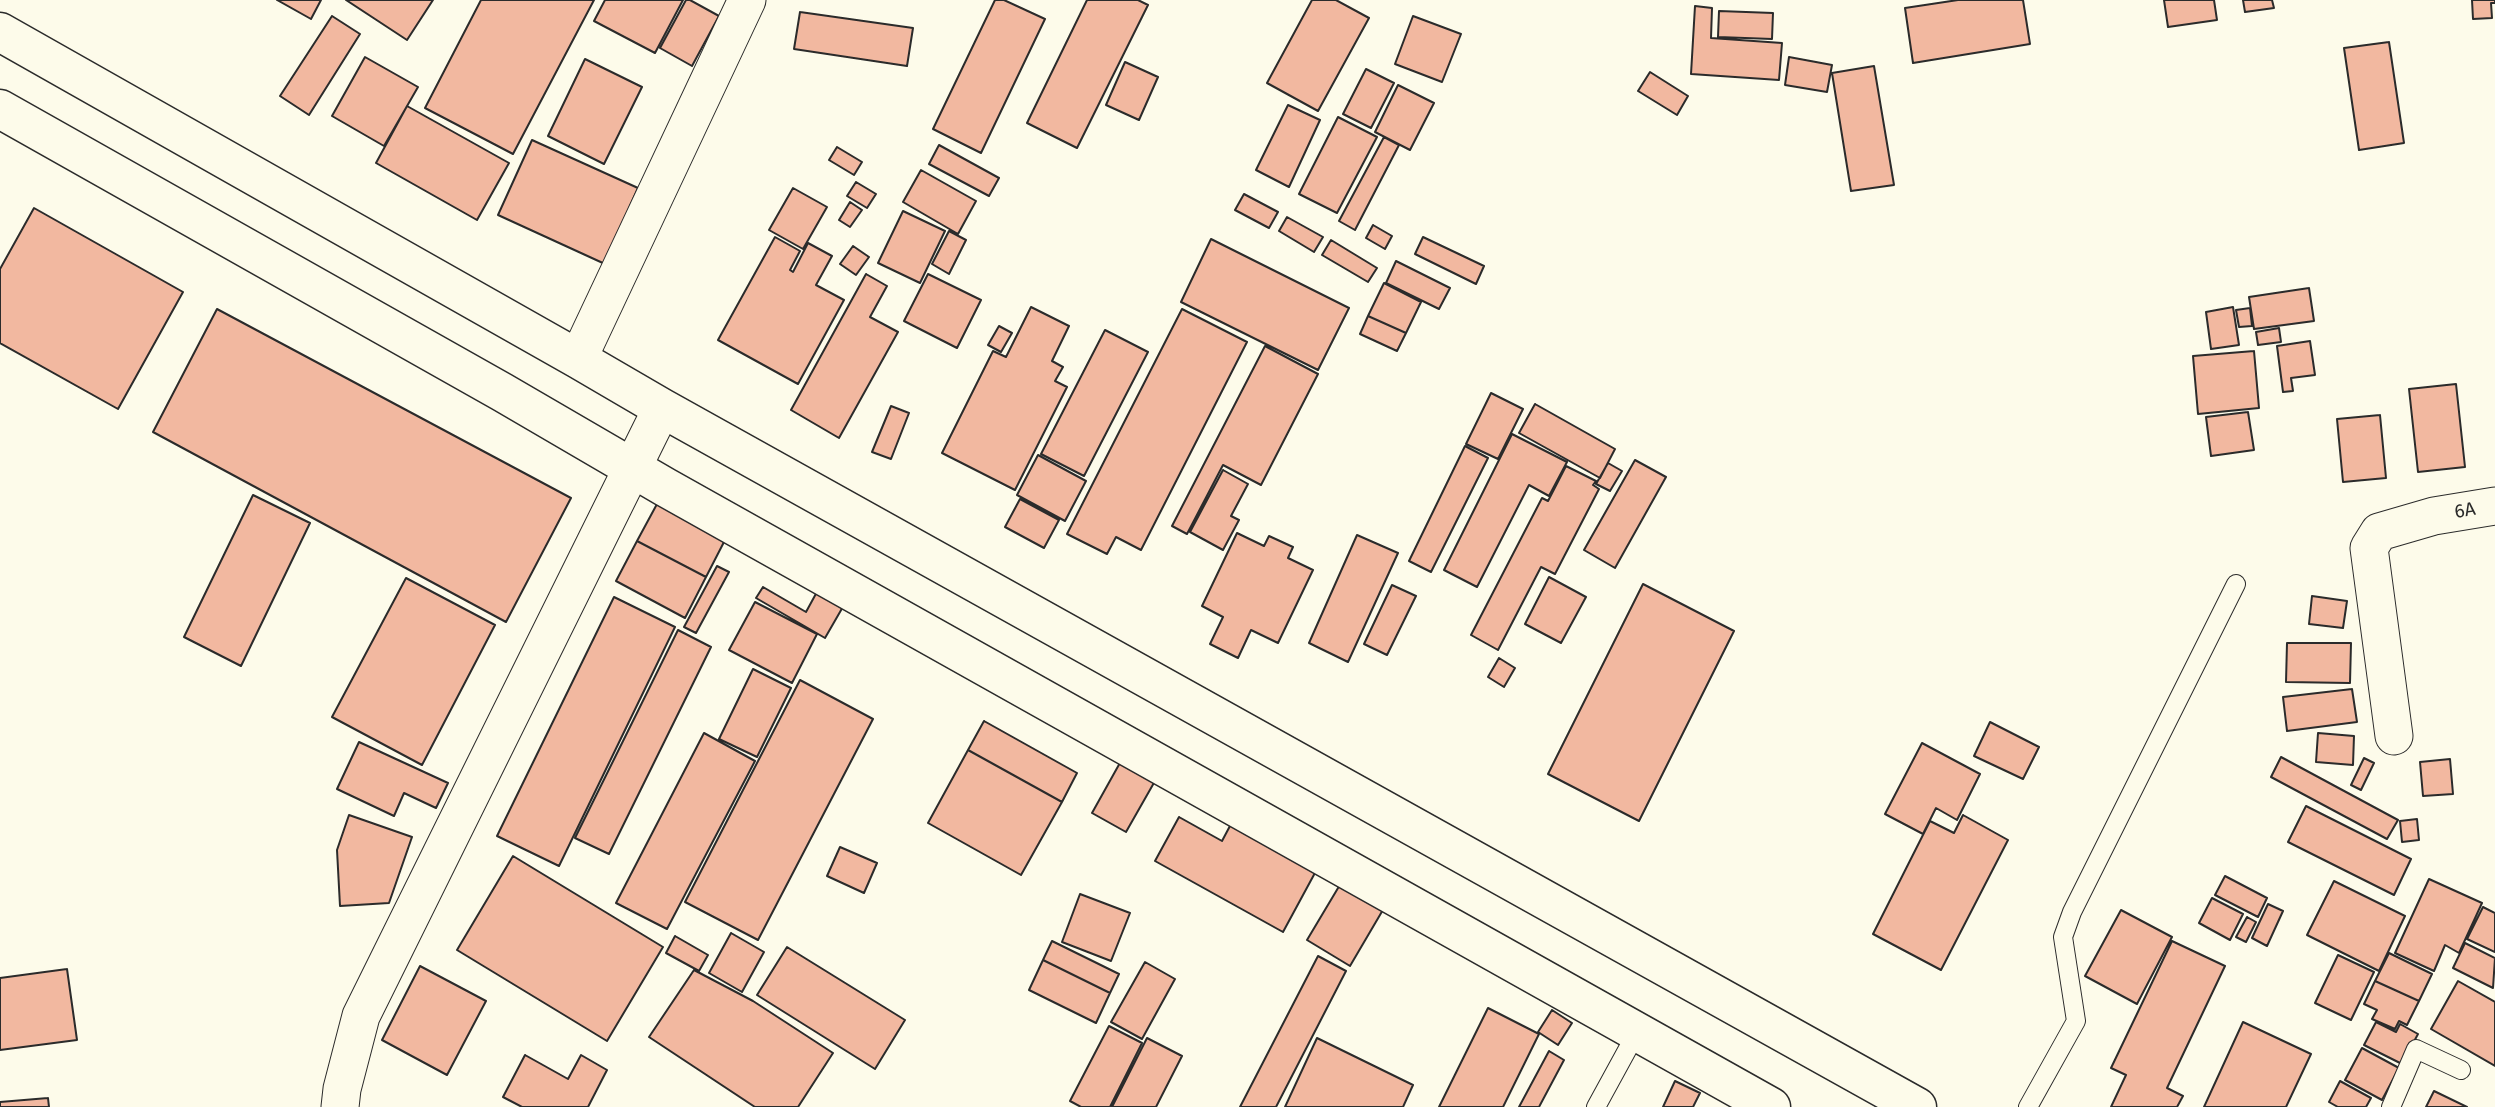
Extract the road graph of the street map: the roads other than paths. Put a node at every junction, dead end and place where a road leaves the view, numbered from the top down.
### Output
1 (747, 0) edge
2 (0, 32) edge
3 (0, 109) edge
4 (579, 359) junction
5 (662, 408) junction
6 (631, 468) junction
7 (2495, 506) edge
8 (2236, 584) dead end
9 (2394, 736) dead end
10 (1637, 1031) junction
11 (2461, 1070) dead end
12 (340, 1107) edge
13 (1596, 1107) edge
14 (1771, 1107) edge
15 (1917, 1107) edge
16 (2028, 1107) edge
17 (2391, 1107) edge

1 - 4 street
2 - 4 main road
3 - 6 main road
4 - 5 main road
5 - 6 street
5 - 15 main road
6 - 10 main road
6 - 12 street
7 - 9 street, 6A
8 - 16 lane
10 - 13 lane
10 - 14 main road
11 - 17 lane

